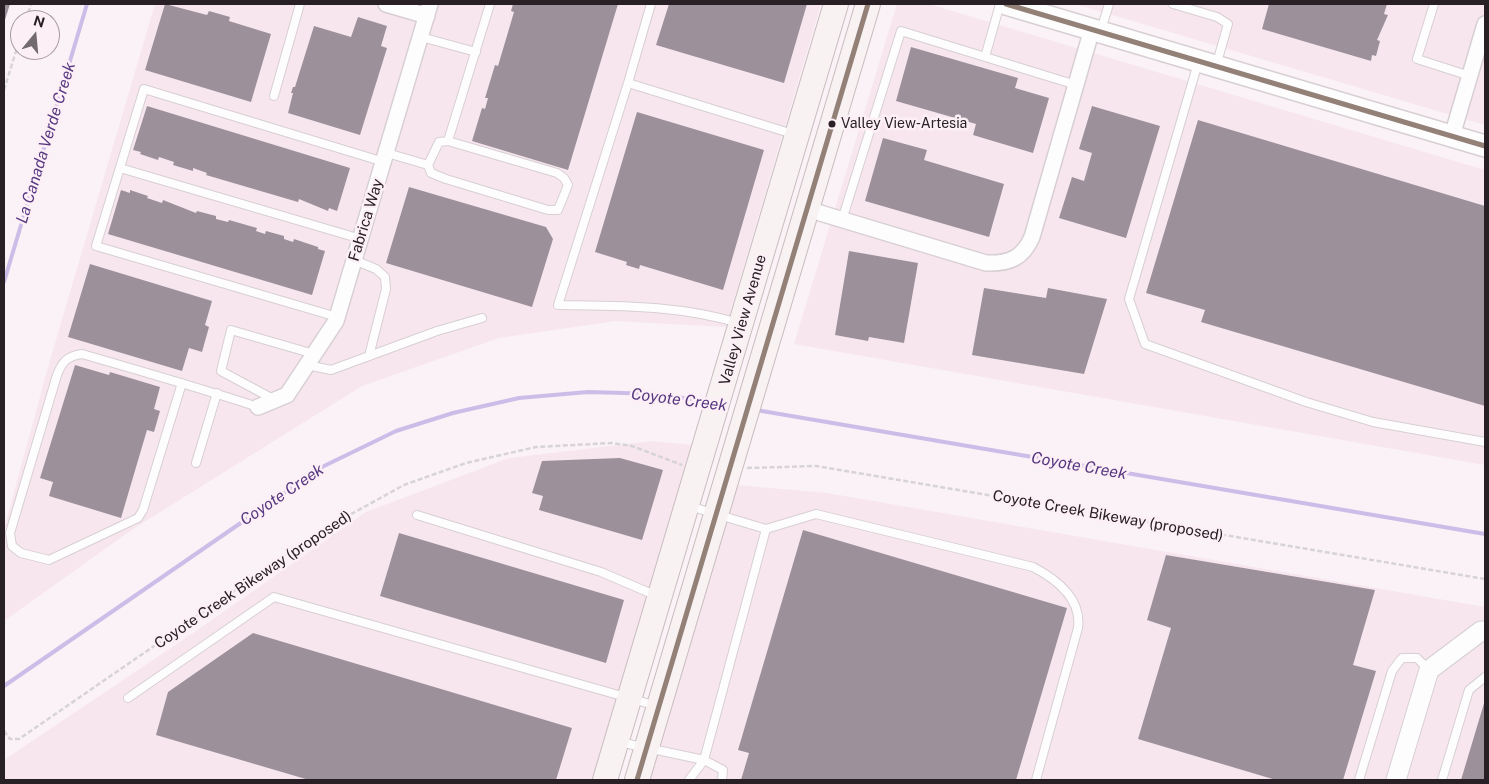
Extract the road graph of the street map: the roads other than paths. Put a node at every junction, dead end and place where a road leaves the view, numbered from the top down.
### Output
1 (300, 4) edge
2 (387, 4) edge
3 (490, 4) edge
4 (651, 4) edge
5 (836, 4) edge
6 (868, 4) edge
7 (1000, 4) edge
8 (1006, 4) edge
9 (1109, 4) edge
10 (1172, 4) edge
11 (1434, 4) edge
12 (1038, 8) edge
13 (428, 10) edge
14 (1485, 28) edge
15 (1096, 31) junction
16 (421, 36) junction
17 (476, 52) junction
18 (985, 56) junction
19 (1207, 64) junction
20 (1470, 76) junction
21 (628, 83) junction
22 (1076, 85) junction
23 (274, 96) dead end
24 (798, 136) junction
25 (1452, 136) junction
26 (448, 140) junction
27 (1485, 146) edge
28 (385, 157) junction
29 (428, 165) junction
30 (120, 168) junction
31 (807, 210) junction
32 (842, 220) junction
33 (361, 239) junction
34 (354, 260) junction
35 (337, 317) junction
36 (482, 318) dead end
37 (742, 324) junction
38 (369, 356) junction
39 (310, 360) junction
40 (182, 383) junction
41 (217, 393) junction
42 (275, 400) junction
43 (258, 407) joint
44 (1485, 442) edge
45 (196, 463) dead end
46 (687, 506) junction
47 (716, 514) junction
48 (417, 515) dead end
49 (766, 529) junction
50 (660, 598) junction
51 (1483, 631) edge
52 (1429, 670) junction
53 (1485, 678) edge
54 (128, 698) dead end
55 (630, 698) junction
56 (659, 707) junction
57 (617, 741) junction
58 (647, 749) junction
59 (704, 760) junction
60 (605, 780) edge
61 (637, 780) edge
62 (689, 780) edge
63 (722, 780) edge
64 (1036, 780) edge
65 (1359, 780) edge
66 (1396, 780) edge
67 (1442, 780) edge

1 - 23 lane
2 - 13 street
3 - 17 lane
4 - 21 lane
5 - 24 main road, Valley View Avenue
6 - 31 main road, Valley View Avenue
7 - 18 lane
8 - 12 main road
9 - 15 lane
10 - 19 lane
11 - 20 lane
12 - 15 main road
13 - 16 street, Fabrica Way
14 - 20 street
15 - 19 main road
15 - 22 street
16 - 17 lane
16 - 28 street, Fabrica Way
17 - 26 lane
18 - 22 lane
18 - 32 lane
19 - 25 main road
19 - 44 lane
20 - 25 street
21 - 24 lane
21 - 37 lane
22 - 32 street
24 - 37 main road, Valley View Avenue
25 - 27 main road
26 - 29 lane
26 - 29 lane
28 - 29 lane
28 - 30 lane
28 - 33 street, Fabrica Way
30 - 33 lane
30 - 35 lane
31 - 32 street
31 - 47 main road, Valley View Avenue
33 - 34 street, Fabrica Way
34 - 35 street, Fabrica Way
34 - 38 lane
35 - 39 street, Fabrica Way
36 - 38 lane
37 - 46 main road, Valley View Avenue
38 - 39 lane
39 - 42 street, Fabrica Way
39 - 42 lane
40 - 40 lane
40 - 41 lane
41 - 43 lane
41 - 45 lane
42 - 43 street, Fabrica Way
46 - 47 lane
46 - 50 main road, Valley View Avenue
47 - 49 lane
47 - 56 main road, Valley View Avenue
48 - 50 lane
49 - 59 lane
49 - 64 lane
50 - 55 main road, Valley View Avenue
51 - 52 street
52 - 65 lane
52 - 66 street
53 - 67 lane
54 - 55 lane
55 - 56 lane
55 - 57 main road, Valley View Avenue
56 - 58 main road, Valley View Avenue
57 - 58 lane
57 - 60 main road, Valley View Avenue
58 - 59 lane
58 - 61 main road, Valley View Avenue
59 - 62 lane
59 - 63 lane

